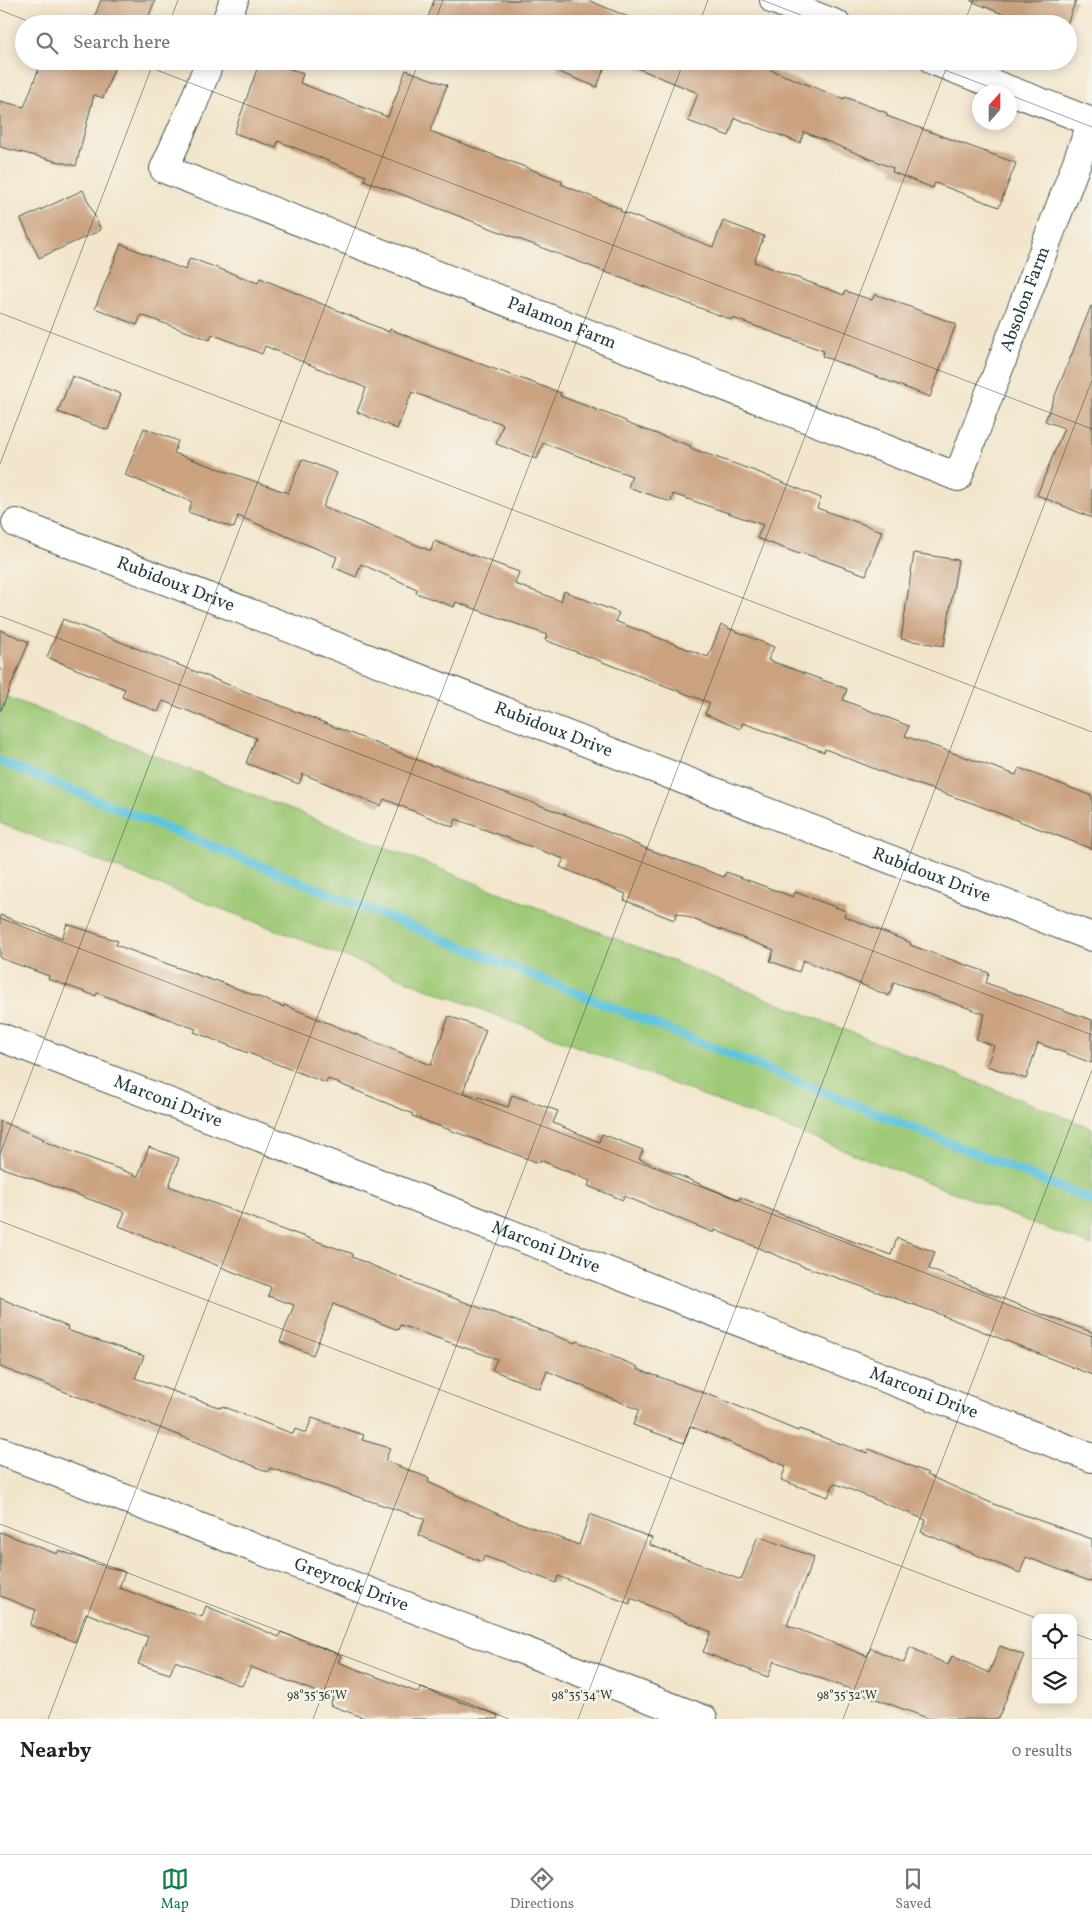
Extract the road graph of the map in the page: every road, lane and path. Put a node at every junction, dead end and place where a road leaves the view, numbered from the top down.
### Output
1 (234, 0) edge
2 (774, 0) edge
3 (228, 15) edge
4 (813, 15) edge
5 (206, 70) edge
6 (957, 70) edge
7 (1092, 122) edge
8 (958, 477) joint
9 (16, 522) dead end
10 (1092, 937) edge
11 (0, 1037) edge
12 (0, 1451) edge
13 (1092, 1458) edge
14 (703, 1719) edge

1 - 3 street
2 - 4 street
5 - 8 street, Palamon Farm
6 - 7 street
7 - 8 street, Absolon Farm
9 - 10 street, Rubidoux Drive
11 - 13 street, Marconi Drive
12 - 14 street, Greyrock Drive

